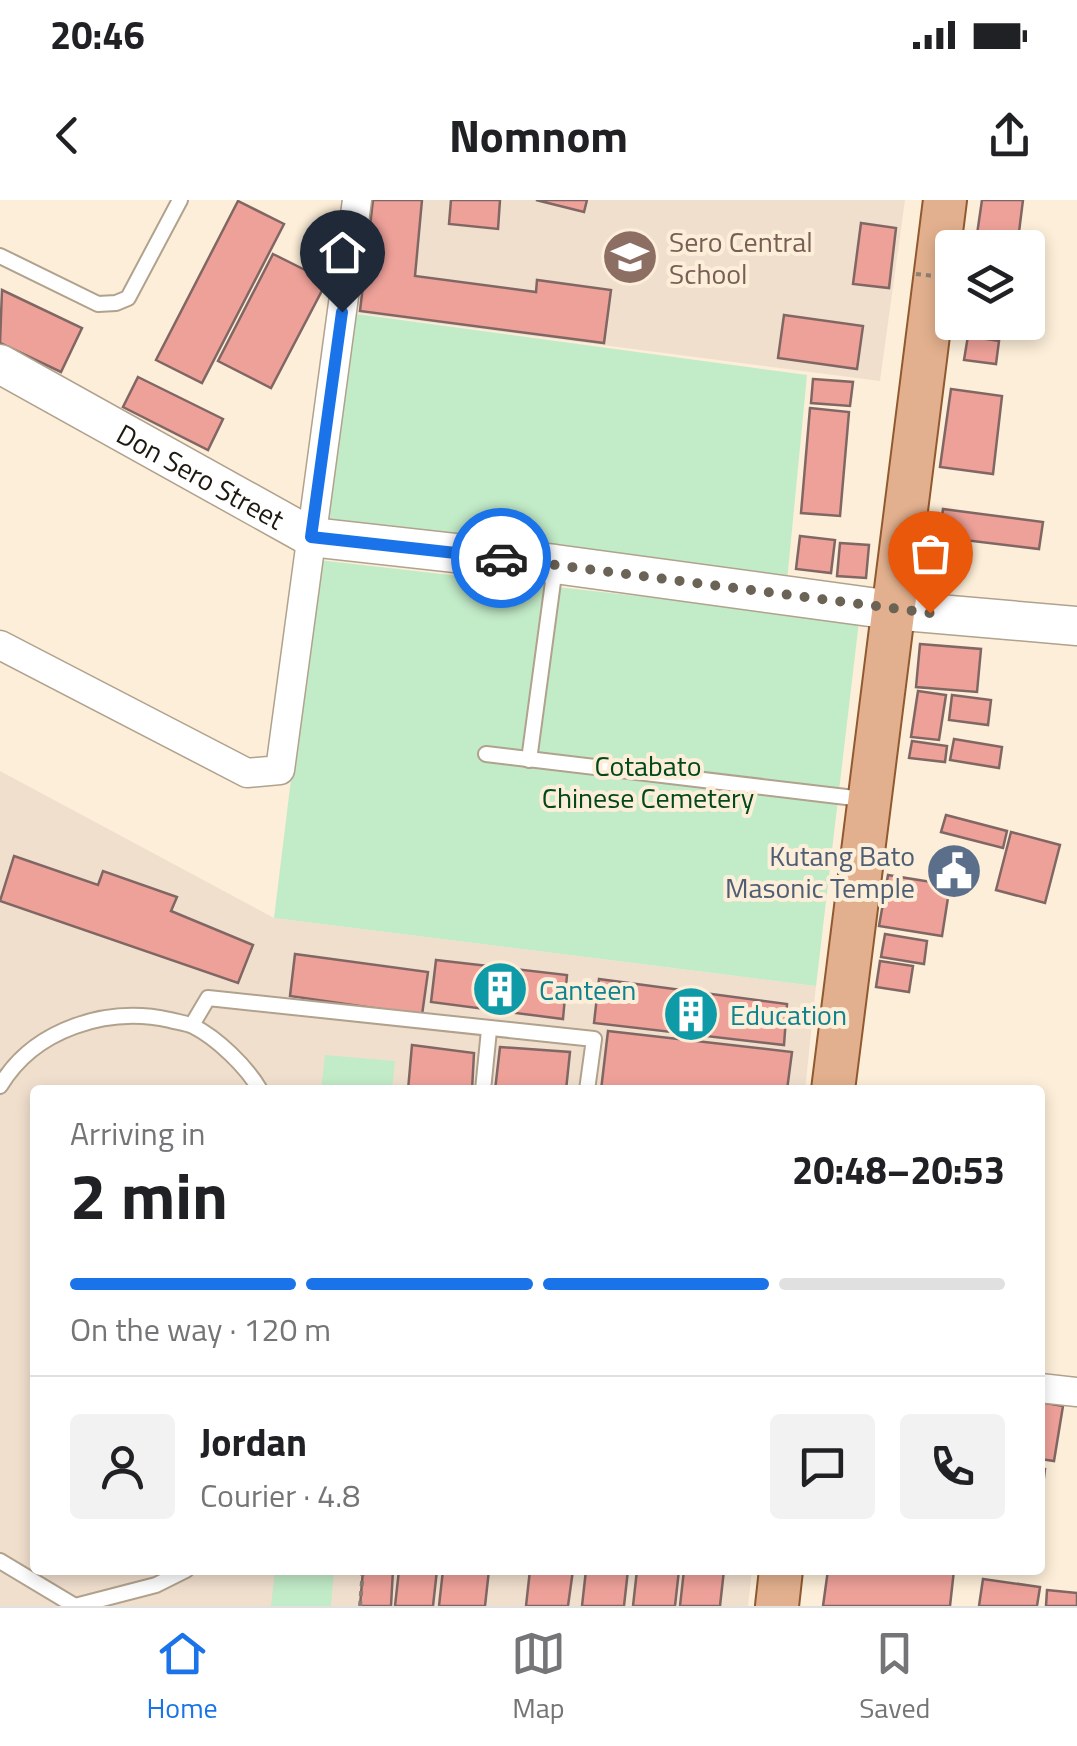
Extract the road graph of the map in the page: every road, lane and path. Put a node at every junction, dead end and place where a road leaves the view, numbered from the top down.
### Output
1 (180, 200) edge
2 (357, 200) edge
3 (945, 200) edge
4 (0, 256) edge
5 (916, 274) dead end
6 (935, 276) edge
7 (0, 364) edge
8 (311, 537) junction
9 (555, 564) junction
10 (892, 610) junction
11 (1077, 626) edge
12 (0, 645) edge
13 (486, 754) dead end
14 (529, 760) junction
15 (869, 800) junction
16 (192, 1025) junction
17 (489, 1030) junction
18 (256, 1085) edge
19 (484, 1085) edge
20 (588, 1085) edge
21 (834, 1085) edge
22 (0, 1086) edge
23 (1045, 1389) edge
24 (1077, 1392) edge
25 (0, 1561) edge
26 (177, 1575) edge
27 (363, 1575) edge
28 (780, 1575) edge
29 (75, 1606) edge
30 (360, 1606) edge
31 (777, 1606) edge

1 - 4 lane
2 - 8 street
3 - 10 main road
5 - 6 path, bridge
7 - 8 main road, Don Sero Street
8 - 9 main road, Don Sero Street
8 - 12 street
9 - 10 main road, Don Sero Street
9 - 14 lane
10 - 11 main road, Don Sero Street
10 - 15 main road
13 - 14 lane
14 - 15 lane
15 - 21 main road
16 - 17 lane
16 - 18 lane
16 - 22 lane
17 - 19 lane
17 - 20 lane
23 - 24 street
25 - 29 lane
26 - 29 lane
27 - 30 path
28 - 31 main road

